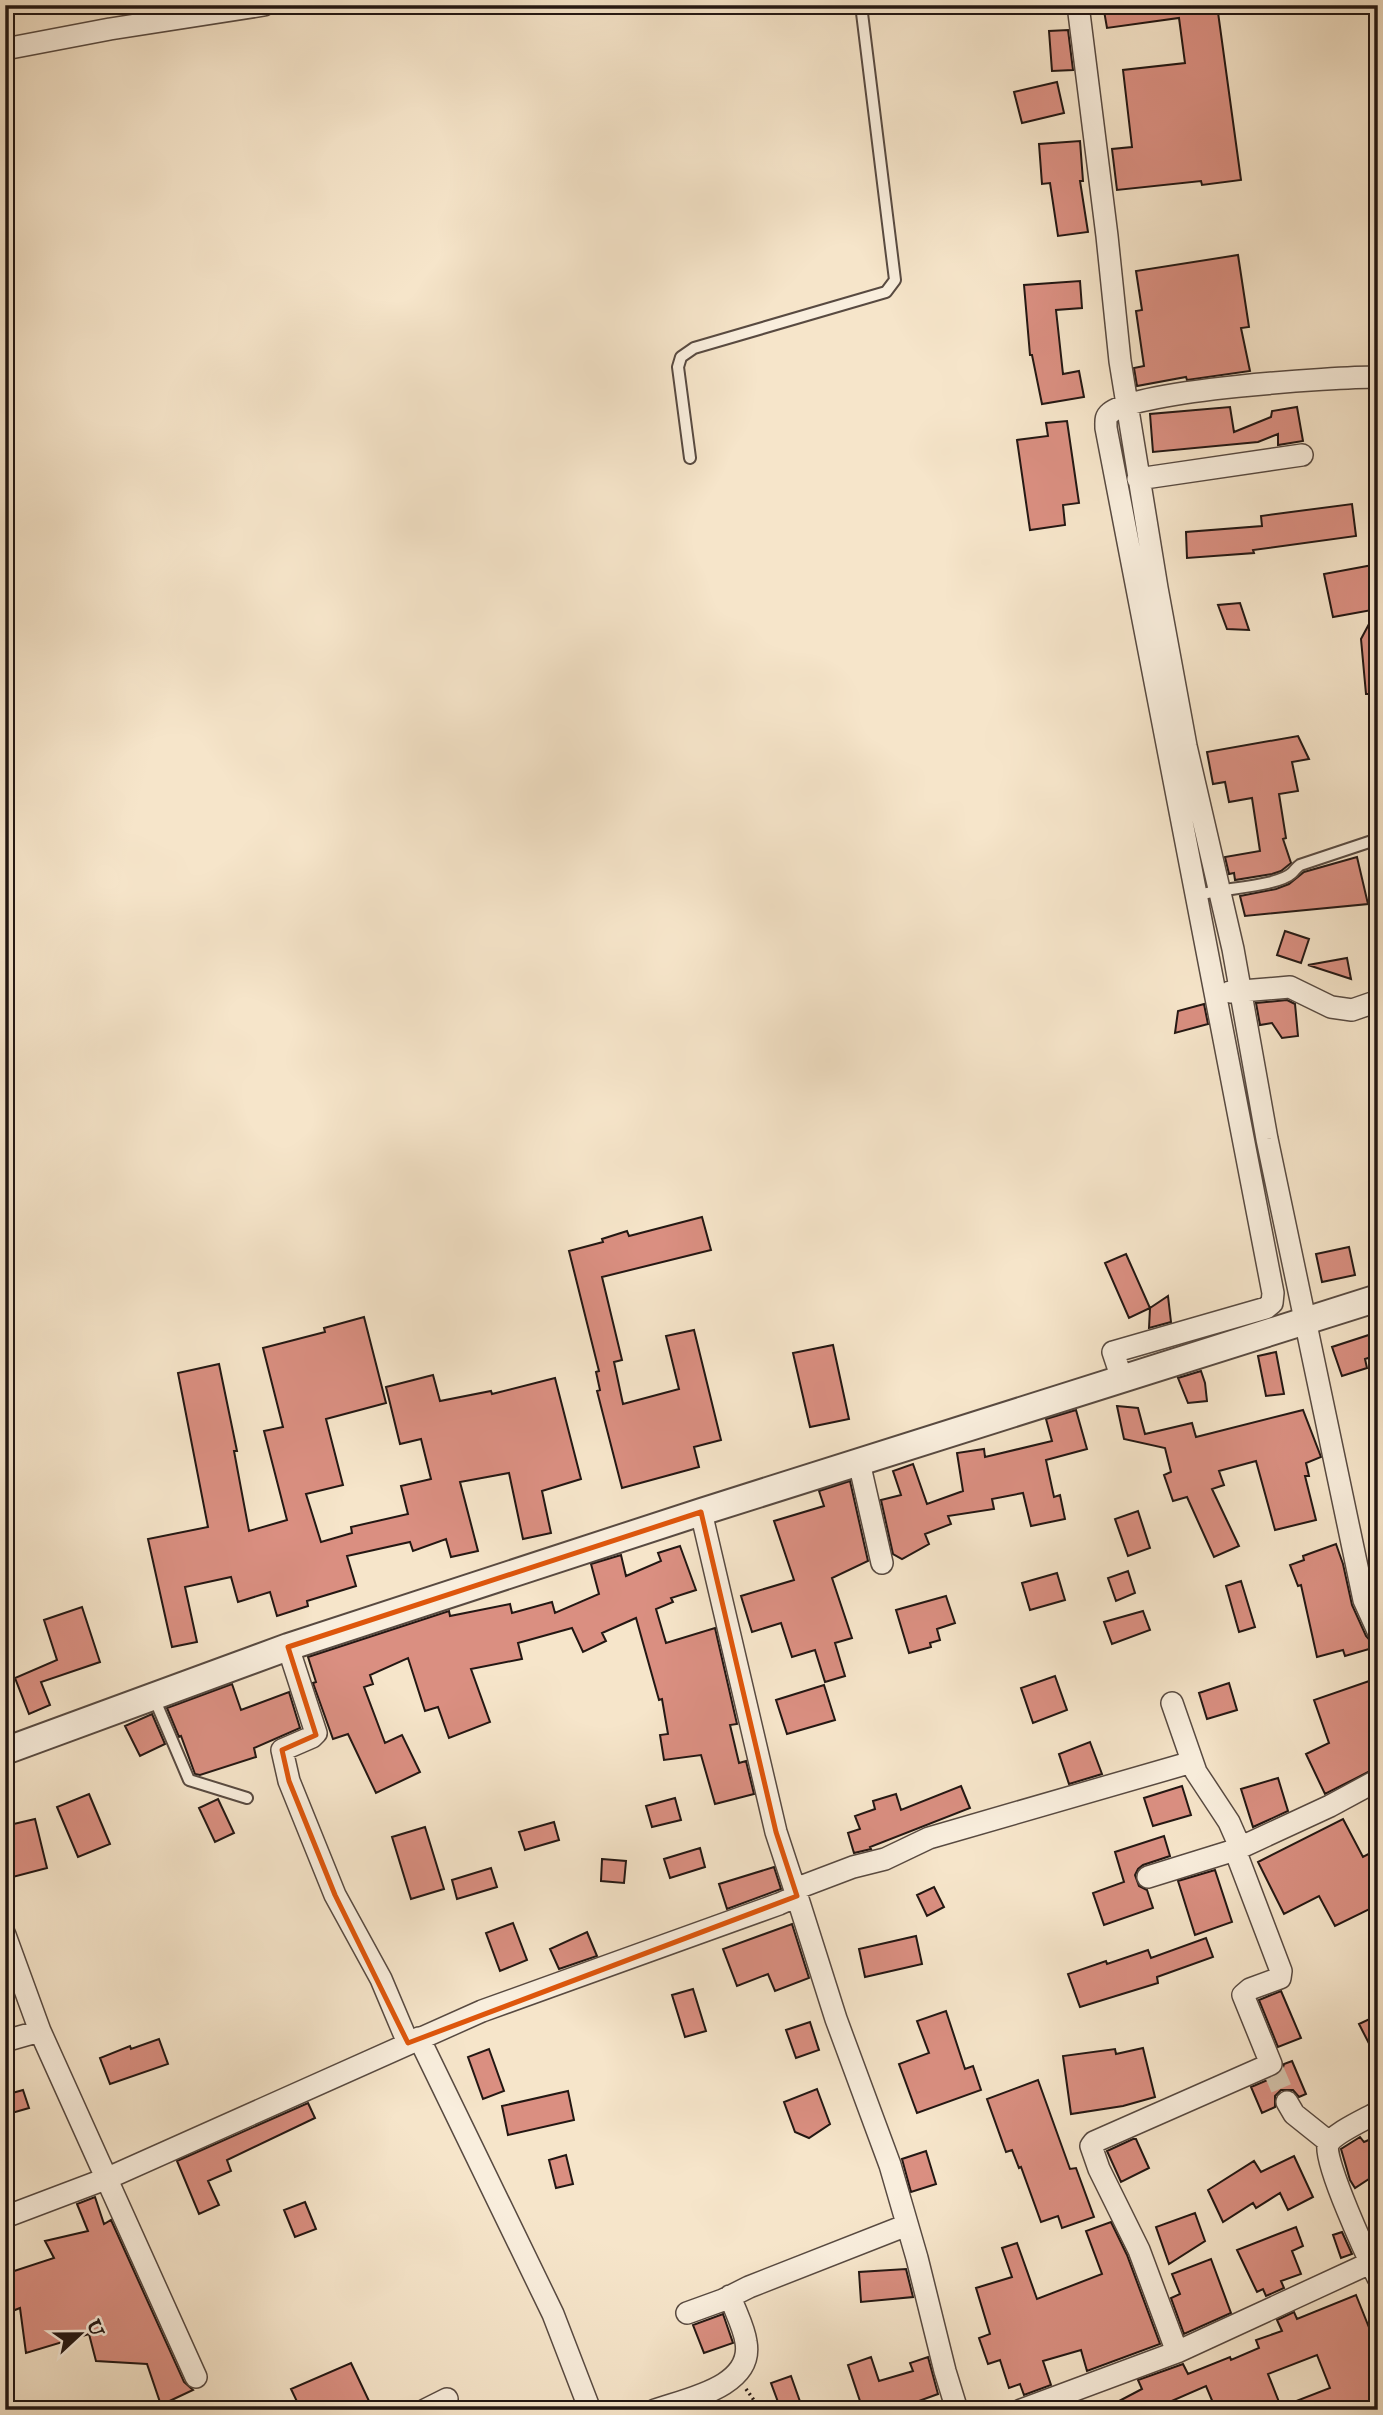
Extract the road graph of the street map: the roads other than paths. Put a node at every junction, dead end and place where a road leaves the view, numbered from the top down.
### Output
1 (264, 5) edge
2 (861, 5) edge
3 (1079, 5) edge
4 (5, 49) edge
5 (1378, 377) edge
6 (1128, 404) junction
7 (1302, 455) dead end
8 (690, 458) dead end
9 (1138, 479) junction
10 (1378, 839) edge
11 (1207, 892) junction
12 (1228, 992) junction
13 (1378, 1000) edge
14 (1378, 1298) edge
15 (1306, 1320) junction
16 (1119, 1369) junction
17 (859, 1462) junction
18 (701, 1512) junction
19 (882, 1563) dead end
20 (1376, 1621) edge
21 (288, 1647) junction
22 (154, 1698) junction
23 (1172, 1703) dead end
24 (5, 1751) edge
25 (1192, 1762) junction
26 (1378, 1780) edge
27 (247, 1798) dead end
28 (1237, 1849) junction
29 (1147, 1877) dead end
30 (796, 1892) junction
31 (5, 1935) edge
32 (40, 2031) junction
33 (413, 2040) junction
34 (5, 2041) edge
35 (1287, 2102) tunnel mouth
36 (1378, 2112) edge
37 (1329, 2142) junction
38 (108, 2178) junction
39 (5, 2217) edge
40 (907, 2225) junction
41 (1374, 2270) edge
42 (730, 2296) junction
43 (687, 2314) dead end
44 (1177, 2352) junction
45 (196, 2377) dead end
46 (447, 2399) dead end
47 (425, 2410) edge
48 (590, 2410) edge
49 (655, 2410) edge
50 (957, 2410) edge
51 (1021, 2410) edge

1 - 4 street
2 - 8 lane
3 - 6 street
5 - 6 street
6 - 9 street
6 - 11 street
7 - 9 street
9 - 11 street
10 - 11 lane
11 - 12 street
12 - 13 street
12 - 15 street
12 - 16 street
14 - 15 street
15 - 16 street
15 - 20 street
16 - 17 street
17 - 18 street
17 - 19 street
18 - 21 street
18 - 30 street
21 - 22 street
21 - 33 street
22 - 24 street
22 - 27 lane
23 - 25 street
25 - 28 street
25 - 30 street
26 - 28 street
28 - 29 street
28 - 44 street
30 - 33 street
30 - 40 street
31 - 32 street
32 - 34 street
32 - 38 street
33 - 38 street
33 - 48 street
35 - 37 street
36 - 37 street
37 - 41 street
38 - 39 street
38 - 45 street
40 - 42 street
40 - 50 street
41 - 44 street
42 - 43 street
42 - 49 street
44 - 51 street
46 - 47 street

